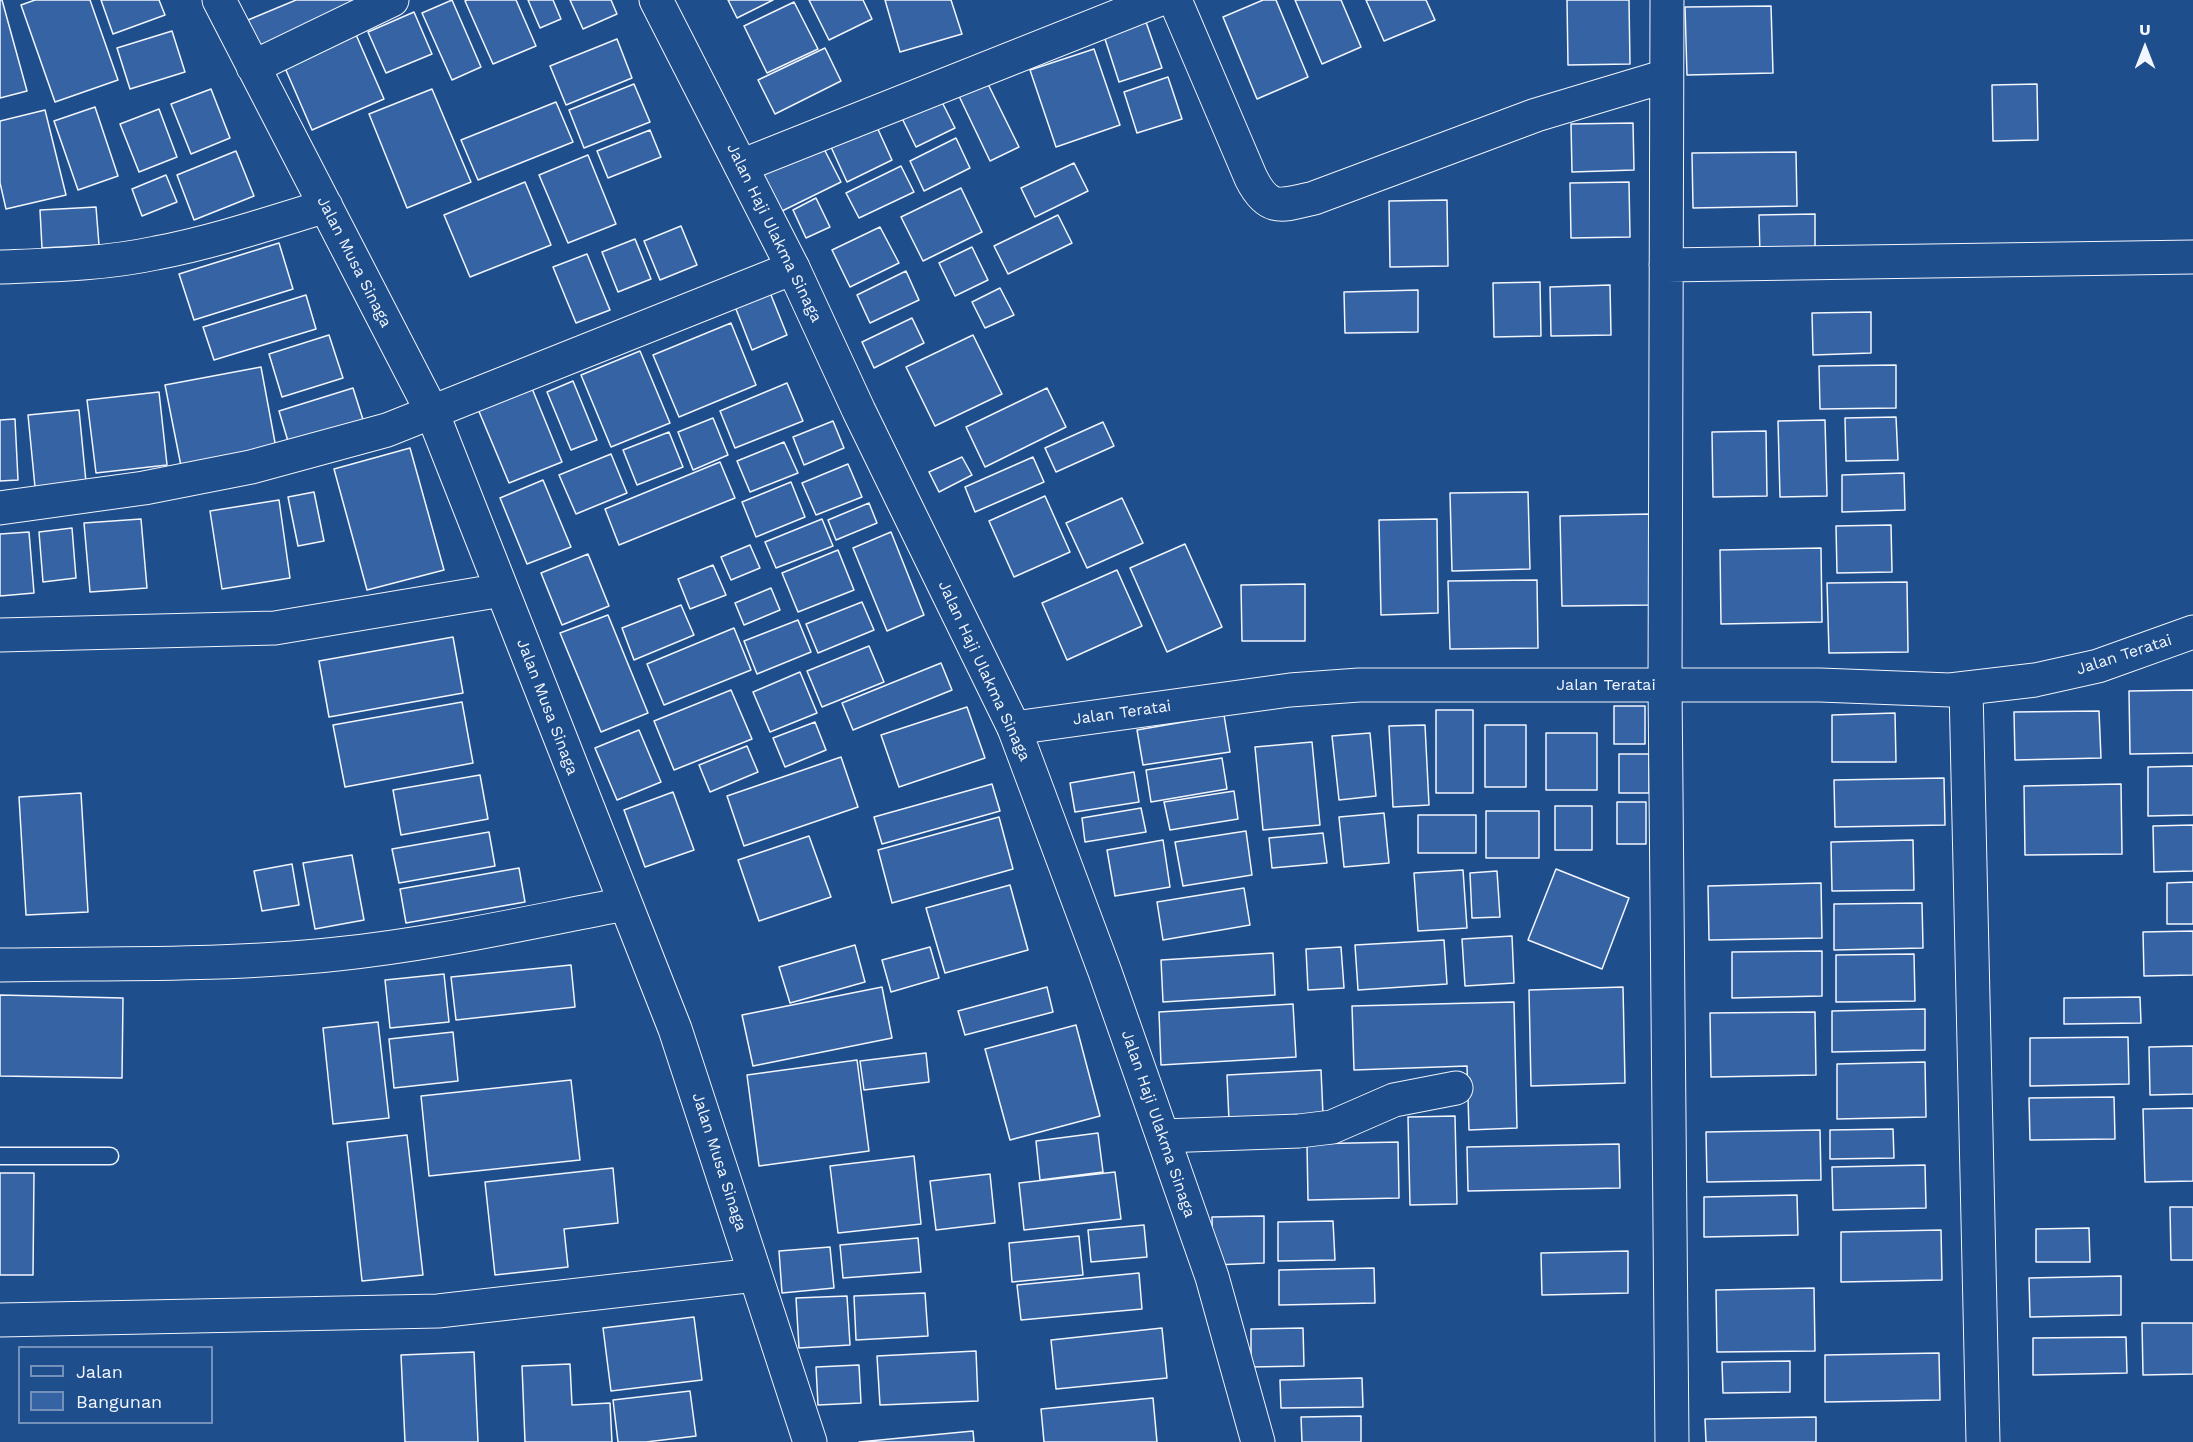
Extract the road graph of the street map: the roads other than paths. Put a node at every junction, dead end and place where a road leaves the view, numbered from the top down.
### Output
1 (219, 0) edge
2 (392, 0) edge
3 (656, 0) edge
4 (1158, 0) edge
5 (1175, 0) edge
6 (1667, 0) edge
7 (253, 67) junction
8 (1666, 76) junction
9 (741, 166) junction
10 (326, 206) junction
11 (2193, 257) edge
12 (1666, 265) junction
13 (0, 267) edge
14 (792, 268) junction
15 (432, 412) junction
16 (0, 508) edge
17 (502, 590) junction
18 (2193, 632) edge
19 (0, 635) edge
20 (1665, 685) junction
21 (1966, 688) junction
22 (1014, 728) junction
23 (625, 904) junction
24 (0, 966) edge
25 (1456, 1088) dead end
26 (1163, 1136) junction
27 (0, 1156) edge
28 (110, 1156) dead end
29 (755, 1275) junction
30 (0, 1320) edge
31 (810, 1442) edge
32 (1258, 1442) edge
33 (1672, 1442) edge
34 (1983, 1442) edge

1 - 7 street, Jalan Musa Sinaga
2 - 7 street
3 - 9 street, Jalan Haji Ulakma Sinaga
4 - 9 street
5 - 8 street
6 - 8 street
7 - 10 street, Jalan Musa Sinaga
8 - 12 street
9 - 14 street, Jalan Haji Ulakma Sinaga
10 - 13 street
10 - 15 street, Jalan Musa Sinaga
11 - 12 street
12 - 20 street
14 - 15 street
14 - 22 street, Jalan Haji Ulakma Sinaga
15 - 16 street
15 - 17 street, Jalan Musa Sinaga
17 - 19 street
17 - 23 street, Jalan Musa Sinaga
18 - 21 street, Jalan Teratai
20 - 21 street, Jalan Teratai
20 - 22 street, Jalan Teratai
20 - 33 street
21 - 34 street
22 - 26 street, Jalan Haji Ulakma Sinaga
23 - 24 street
23 - 29 street, Jalan Musa Sinaga
25 - 26 street
26 - 32 street, Jalan Haji Ulakma Sinaga
27 - 28 lane
29 - 30 street
29 - 31 street, Jalan Musa Sinaga

